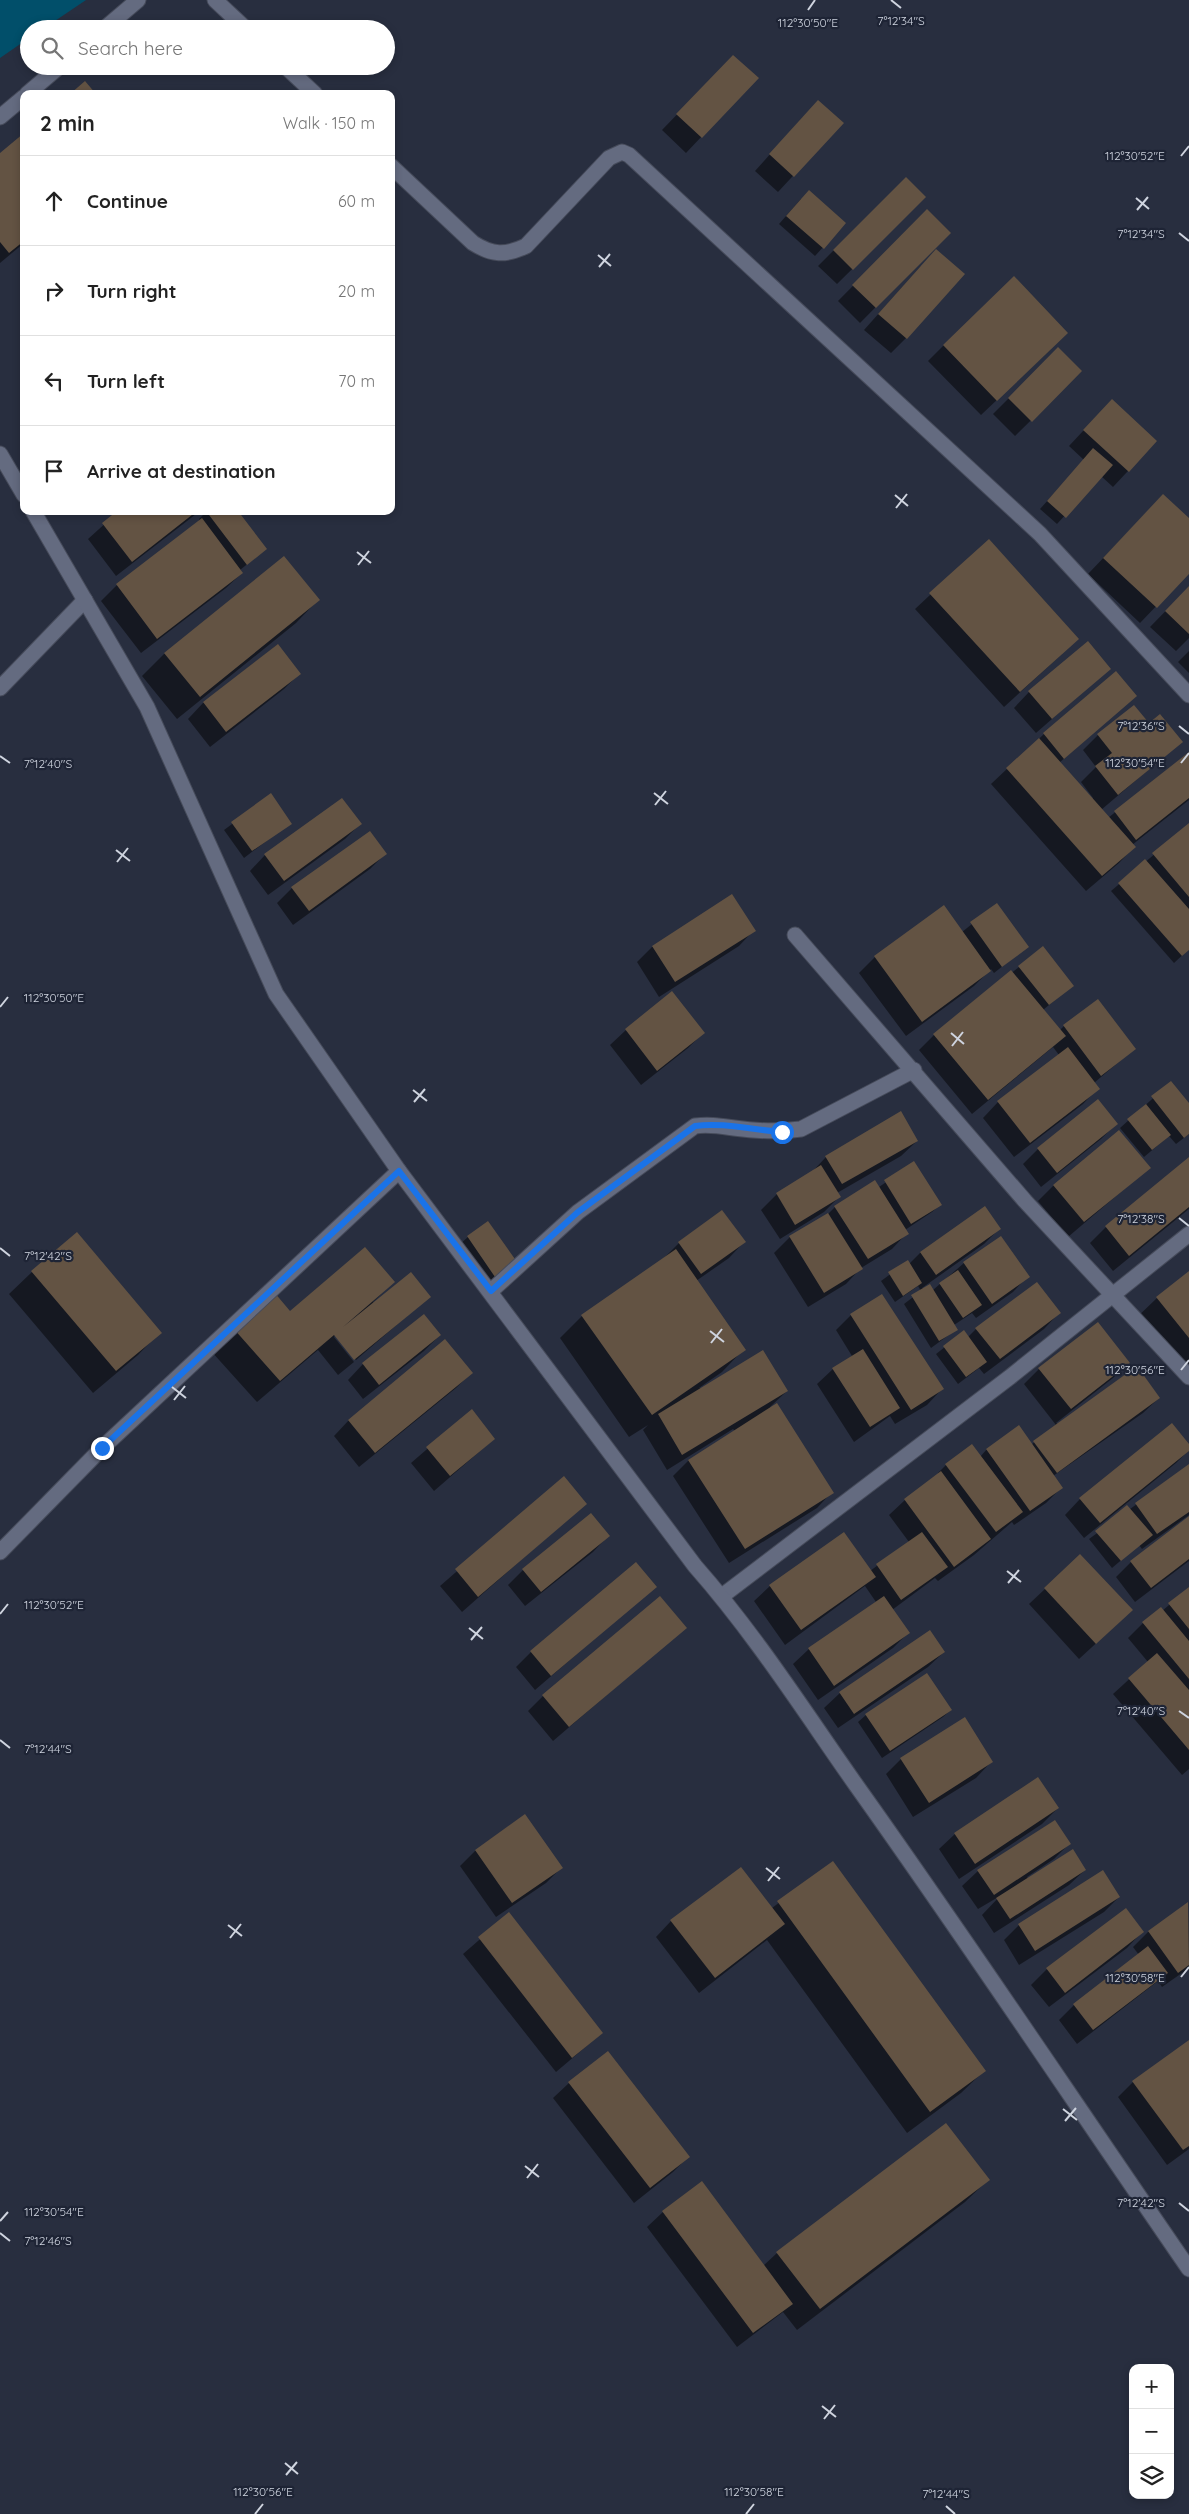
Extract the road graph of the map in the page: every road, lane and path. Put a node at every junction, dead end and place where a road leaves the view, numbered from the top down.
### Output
1 (138, 0) edge
2 (215, 0) edge
3 (115, 20) edge
4 (236, 20) edge
5 (49, 75) edge
6 (294, 75) edge
7 (32, 90) edge
8 (310, 90) edge
9 (20, 100) edge
10 (0, 117) edge
11 (395, 170) edge
12 (0, 454) edge
13 (20, 488) edge
14 (35, 515) edge
15 (85, 600) junction
16 (0, 688) edge
17 (1189, 695) edge
18 (795, 935) dead end
19 (914, 1070) junction
20 (399, 1171) junction
21 (1189, 1234) edge
22 (491, 1291) junction
23 (1112, 1296) junction
24 (1189, 1377) edge
25 (0, 1552) edge
26 (722, 1596) junction
27 (1189, 2269) edge

1 - 3 street
2 - 4 street
5 - 7 street
6 - 8 street
9 - 10 street
11 - 17 street
12 - 13 street
14 - 15 street
15 - 16 street
15 - 20 street
18 - 19 street
19 - 22 street
19 - 23 street
20 - 22 street
20 - 25 street
21 - 23 street
22 - 26 street
23 - 24 street
23 - 26 street
26 - 27 street

